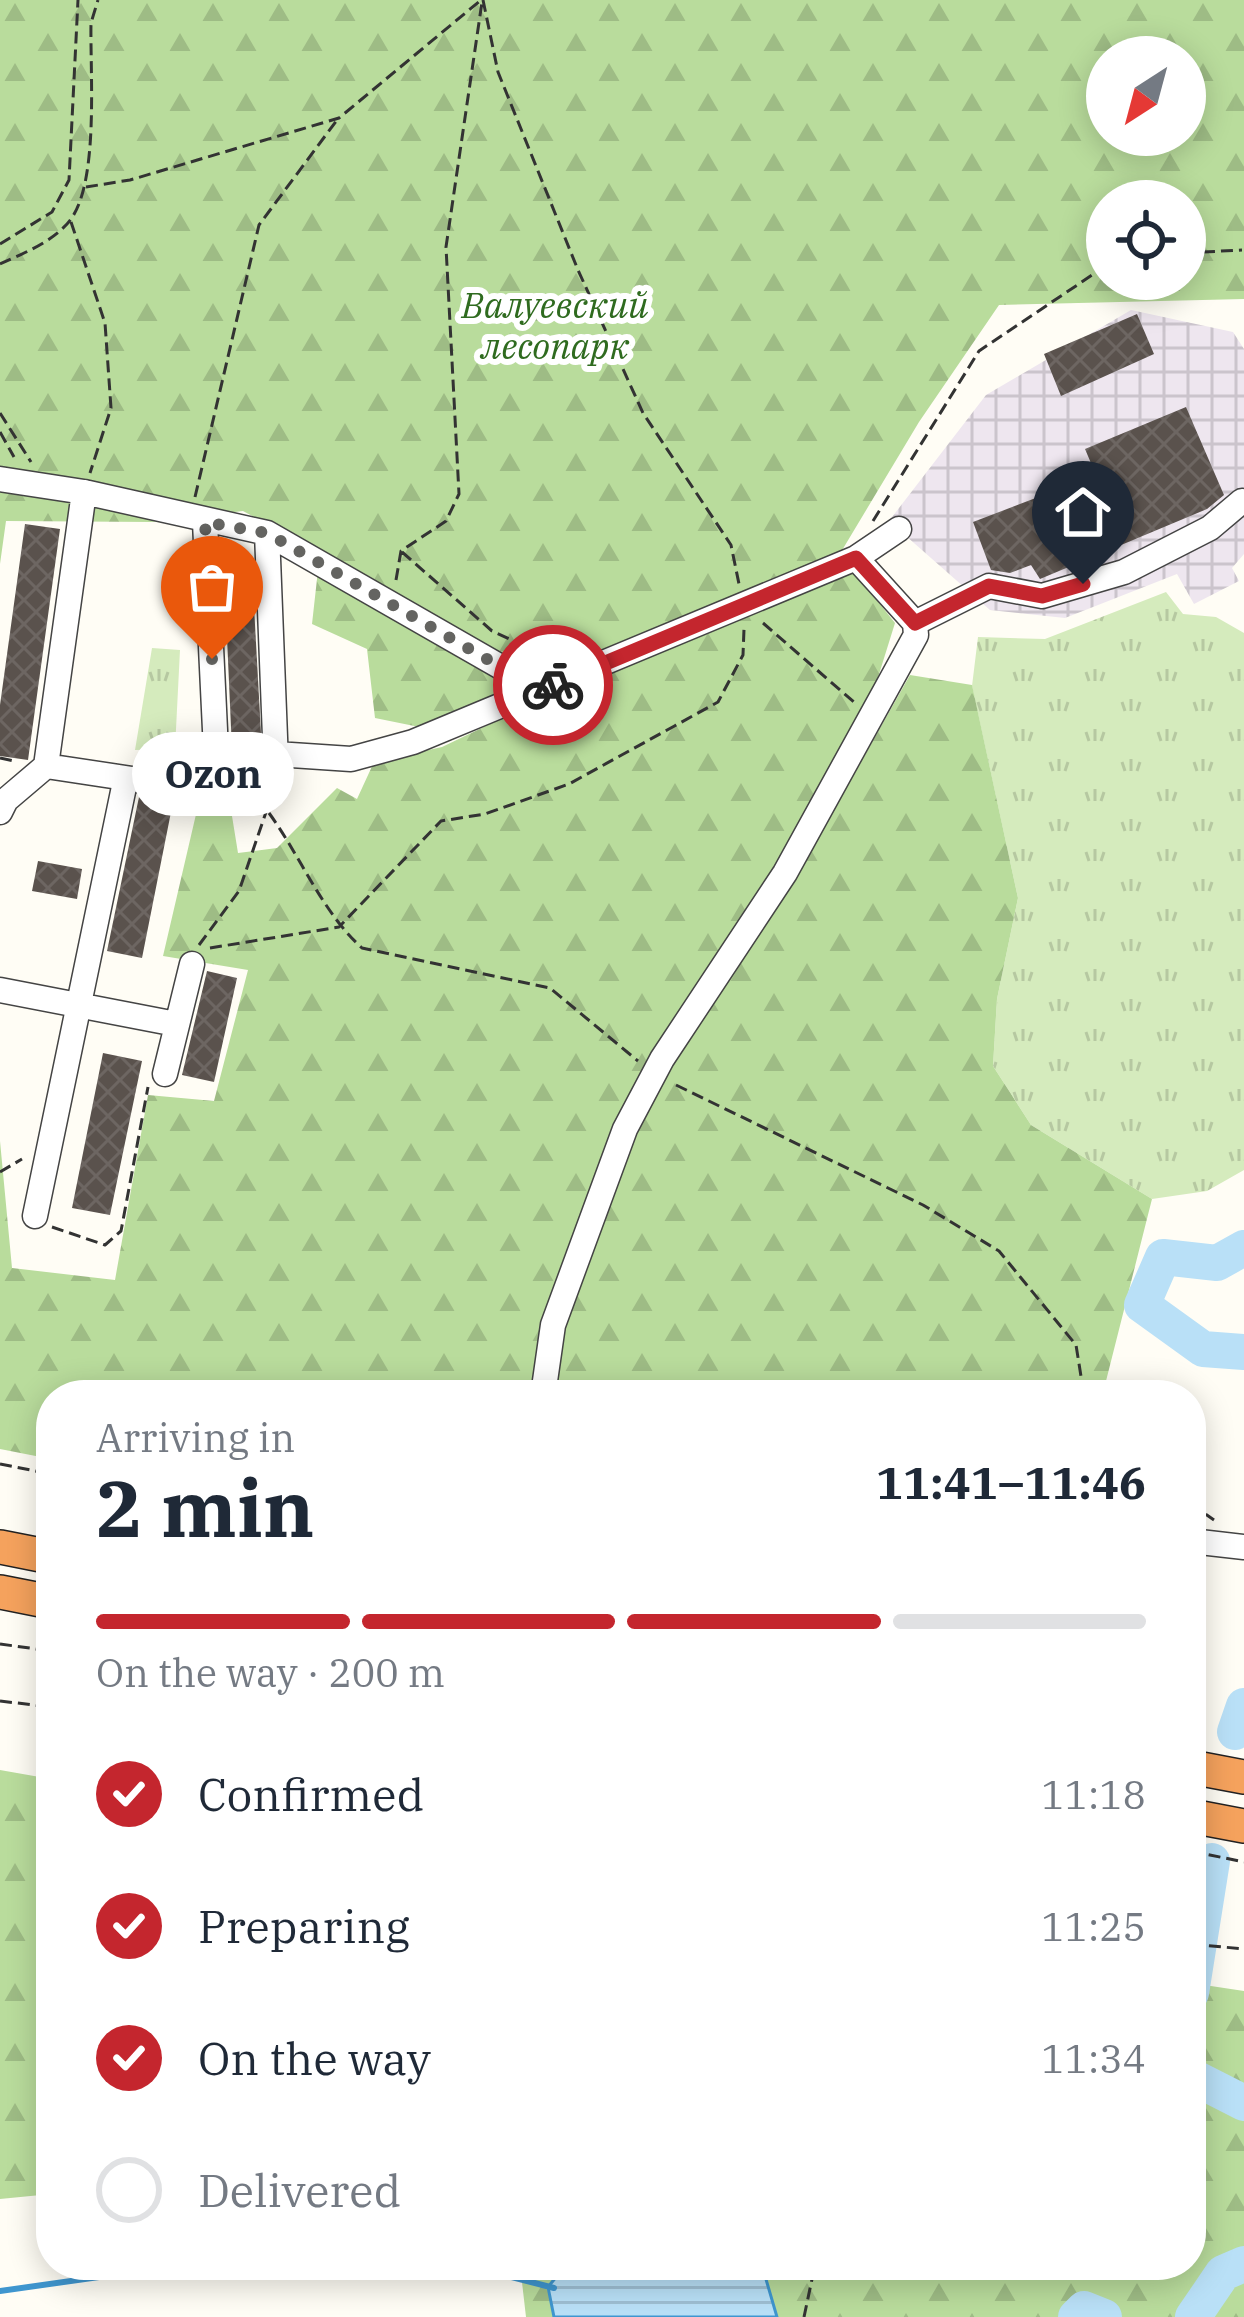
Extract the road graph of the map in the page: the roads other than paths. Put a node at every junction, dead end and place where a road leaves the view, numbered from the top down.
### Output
1 (20, 482) edge
2 (84, 491) junction
3 (1242, 501) edge
4 (198, 519) junction
5 (899, 529) dead end
6 (267, 533) junction
7 (860, 554) junction
8 (915, 623) junction
9 (541, 690) junction
10 (216, 751) dead end
11 (46, 766) junction
12 (125, 782) junction
13 (178, 786) dead end
14 (0, 812) edge
15 (192, 964) dead end
16 (0, 990) edge
17 (77, 1005) junction
18 (176, 1024) junction
19 (165, 1071) road end
20 (35, 1216) road end
21 (545, 1380) edge
22 (1206, 1543) edge
23 (0, 1547) edge
24 (1244, 1547) edge
25 (36, 1554) edge
26 (0, 1592) edge
27 (36, 1599) edge
28 (1206, 1770) edge
29 (1244, 1777) edge
30 (1206, 1819) edge
31 (1244, 1826) edge

1 - 2 street
2 - 4 street
2 - 11 street
3 - 8 street
4 - 6 street
4 - 10 street
5 - 7 street
6 - 9 street
6 - 9 street
7 - 8 street
7 - 9 street
8 - 21 street
11 - 12 street
11 - 14 street
12 - 13 street
12 - 17 street
15 - 18 street
16 - 17 street
17 - 18 street
17 - 20 street
18 - 19 street
22 - 24 street
23 - 25 highway
26 - 27 highway
28 - 29 highway
30 - 31 highway

